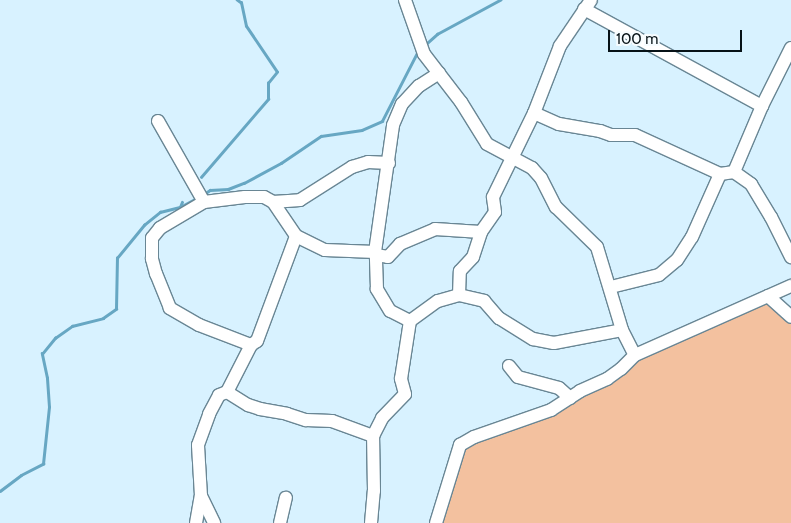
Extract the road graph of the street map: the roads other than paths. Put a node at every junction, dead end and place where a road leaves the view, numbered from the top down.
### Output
1 (405, 0) edge
2 (587, 5) edge
3 (791, 48) edge
4 (439, 73) junction
5 (762, 106) junction
6 (534, 113) junction
7 (158, 121) dead end
8 (512, 157) junction
9 (389, 163) junction
10 (734, 172) junction
11 (720, 174) junction
12 (201, 198) junction
13 (273, 202) junction
14 (481, 232) junction
15 (296, 236) junction
16 (376, 254) junction
17 (791, 257) edge
18 (791, 286) edge
19 (611, 287) junction
20 (459, 295) junction
21 (768, 296) junction
22 (791, 317) edge
23 (410, 321) junction
24 (622, 330) junction
25 (251, 345) junction
26 (635, 355) junction
27 (509, 366) dead end
28 (228, 392) junction
29 (570, 398) junction
30 (373, 436) junction
31 (201, 496) junction
32 (286, 498) dead end
33 (196, 523) edge
34 (214, 523) edge
35 (280, 523) edge
36 (371, 523) edge
37 (436, 523) edge

1 - 4 street
2 - 5 street
2 - 6 street
3 - 5 street
4 - 8 street
4 - 9 street
5 - 10 street
6 - 8 street
6 - 11 street
7 - 12 street
8 - 14 street
8 - 19 street
9 - 13 street
9 - 16 street
10 - 11 street
10 - 17 street
11 - 19 street
12 - 13 street
12 - 25 street
13 - 15 street
14 - 16 street
14 - 20 street
15 - 16 street
15 - 25 street
16 - 23 street
18 - 21 street
19 - 24 street
20 - 23 street
20 - 24 street
21 - 22 street
21 - 26 street
23 - 30 street
24 - 26 street
25 - 28 street
26 - 29 street
27 - 29 street
28 - 30 street
28 - 31 street
29 - 37 street
30 - 36 street
31 - 33 street
31 - 34 street
32 - 35 street

